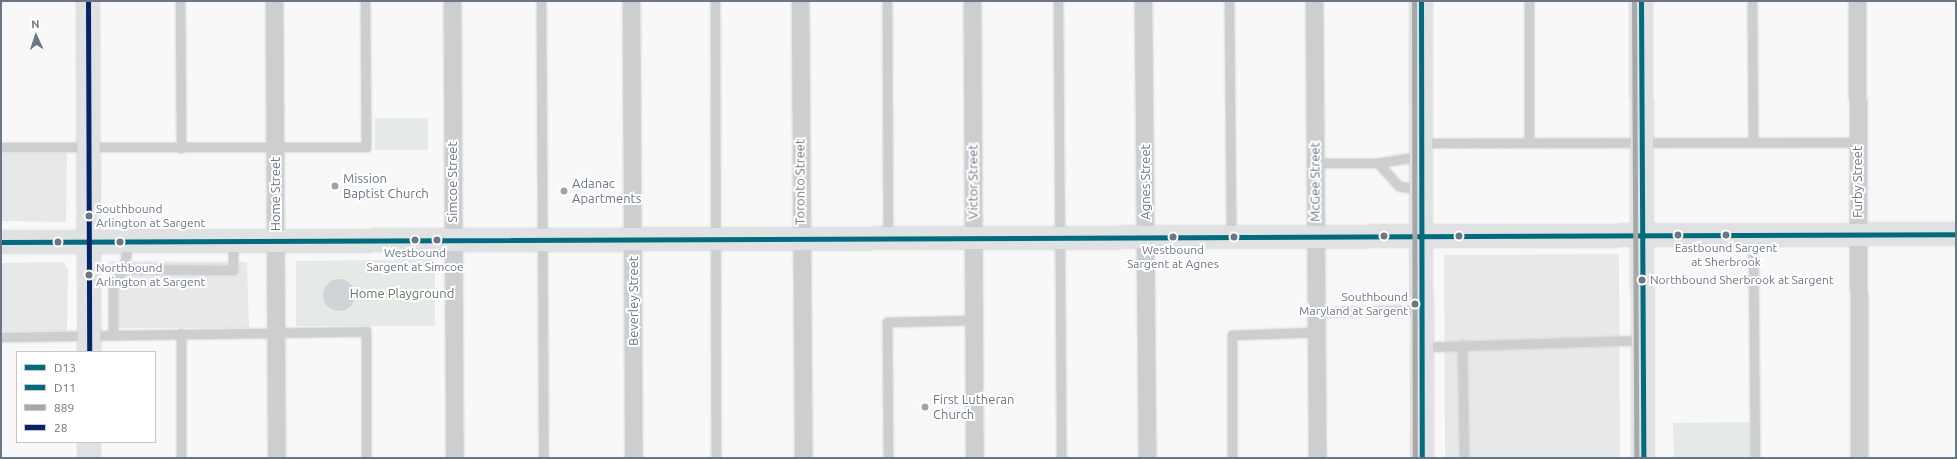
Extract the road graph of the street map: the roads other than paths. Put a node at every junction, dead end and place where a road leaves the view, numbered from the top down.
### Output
1 (88, 1) edge
2 (180, 1) edge
3 (274, 1) edge
4 (365, 1) edge
5 (452, 1) edge
6 (541, 1) edge
7 (631, 1) edge
8 (715, 1) edge
9 (800, 1) edge
10 (887, 1) edge
11 (972, 1) edge
12 (1058, 1) edge
13 (1143, 1) edge
14 (1229, 1) edge
15 (1314, 1) edge
16 (1420, 1) edge
17 (1529, 1) edge
18 (1641, 1) edge
19 (1752, 1) edge
20 (1857, 1) edge
21 (1752, 141) junction
22 (1529, 142) junction
23 (1642, 142) junction
24 (1857, 142) junction
25 (1, 147) edge
26 (275, 147) junction
27 (89, 148) junction
28 (180, 148) junction
29 (1421, 150) junction
30 (1315, 163) junction
31 (1378, 163) junction
32 (1422, 190) junction
33 (1753, 233) junction
34 (1857, 233) junction
35 (1956, 234) edge
36 (1422, 235) junction
37 (1643, 235) junction
38 (1060, 237) junction
39 (973, 238) junction
40 (1145, 238) junction
41 (1231, 238) junction
42 (1316, 238) junction
43 (275, 239) junction
44 (452, 239) junction
45 (542, 239) junction
46 (632, 239) junction
47 (715, 239) junction
48 (888, 239) junction
49 (233, 240) junction
50 (801, 240) junction
51 (128, 241) junction
52 (1, 242) edge
53 (89, 242) junction
54 (124, 269) junction
55 (1423, 310) junction
56 (1316, 312) junction
57 (973, 320) junction
58 (276, 332) junction
59 (1316, 332) junction
60 (181, 333) junction
61 (113, 335) junction
62 (1, 337) edge
63 (1643, 340) junction
64 (88, 344) edge
65 (1462, 345) junction
66 (1423, 347) junction
67 (89, 443) edge
68 (89, 458) edge
69 (181, 458) edge
70 (276, 458) edge
71 (366, 458) edge
72 (454, 458) edge
73 (543, 458) edge
74 (633, 458) edge
75 (716, 458) edge
76 (803, 458) edge
77 (888, 458) edge
78 (974, 458) edge
79 (1061, 458) edge
80 (1147, 458) edge
81 (1232, 458) edge
82 (1317, 458) edge
83 (1422, 458) edge
84 (1464, 458) edge
85 (1643, 458) edge
86 (1755, 458) edge
87 (1859, 458) edge

1 - 27 main road
2 - 28 lane
3 - 26 street, Home Street
4 - 26 lane
5 - 44 street, Simcoe Street
6 - 45 lane
7 - 46 street, Beverley Street
8 - 47 lane
9 - 50 street, Toronto Street
10 - 48 lane
11 - 39 street, Victor Street
12 - 38 lane
13 - 40 street, Agnes Street
14 - 41 lane
15 - 30 street, McGee Street
16 - 29 main road
17 - 22 lane
18 - 23 main road
19 - 21 lane
20 - 24 street, Furby Street
21 - 23 lane
21 - 24 lane
22 - 23 lane
22 - 29 lane
23 - 37 main road
24 - 34 street, Furby Street
25 - 27 lane
26 - 28 lane
26 - 43 street, Home Street
27 - 28 lane
27 - 53 main road
29 - 31 lane
29 - 32 main road
30 - 31 lane
30 - 42 street, McGee Street
31 - 32 lane
32 - 36 main road
33 - 34 main road
33 - 37 main road
33 - 86 lane
34 - 35 main road
34 - 87 street, Furby Street
36 - 37 main road
36 - 42 main road
36 - 55 main road
37 - 63 main road
38 - 39 main road
38 - 40 main road
38 - 79 lane
39 - 48 main road
39 - 57 street, Victor Street
40 - 41 main road
40 - 80 street, Agnes Street
41 - 42 main road
42 - 56 street, McGee Street
43 - 44 main road
43 - 49 main road
43 - 58 street, Home Street
44 - 45 main road
44 - 72 street, Simcoe Street
45 - 46 main road
45 - 73 lane
46 - 47 main road
46 - 74 street, Beverley Street
47 - 50 main road
47 - 75 lane
48 - 50 main road
49 - 51 main road
49 - 54 lane
50 - 76 street, Toronto Street
51 - 53 main road
51 - 54 lane
52 - 53 main road
53 - 64 main road
54 - 61 lane
55 - 56 lane
55 - 66 main road
56 - 59 street, McGee Street
57 - 77 lane
57 - 78 street, Victor Street
58 - 60 lane
58 - 70 street, Home Street
58 - 71 lane
59 - 81 lane
59 - 82 street, McGee Street
60 - 61 lane
60 - 69 lane
61 - 64 lane
62 - 64 lane
63 - 65 lane
63 - 85 main road
65 - 66 lane
65 - 84 lane
66 - 83 main road
67 - 68 main road

